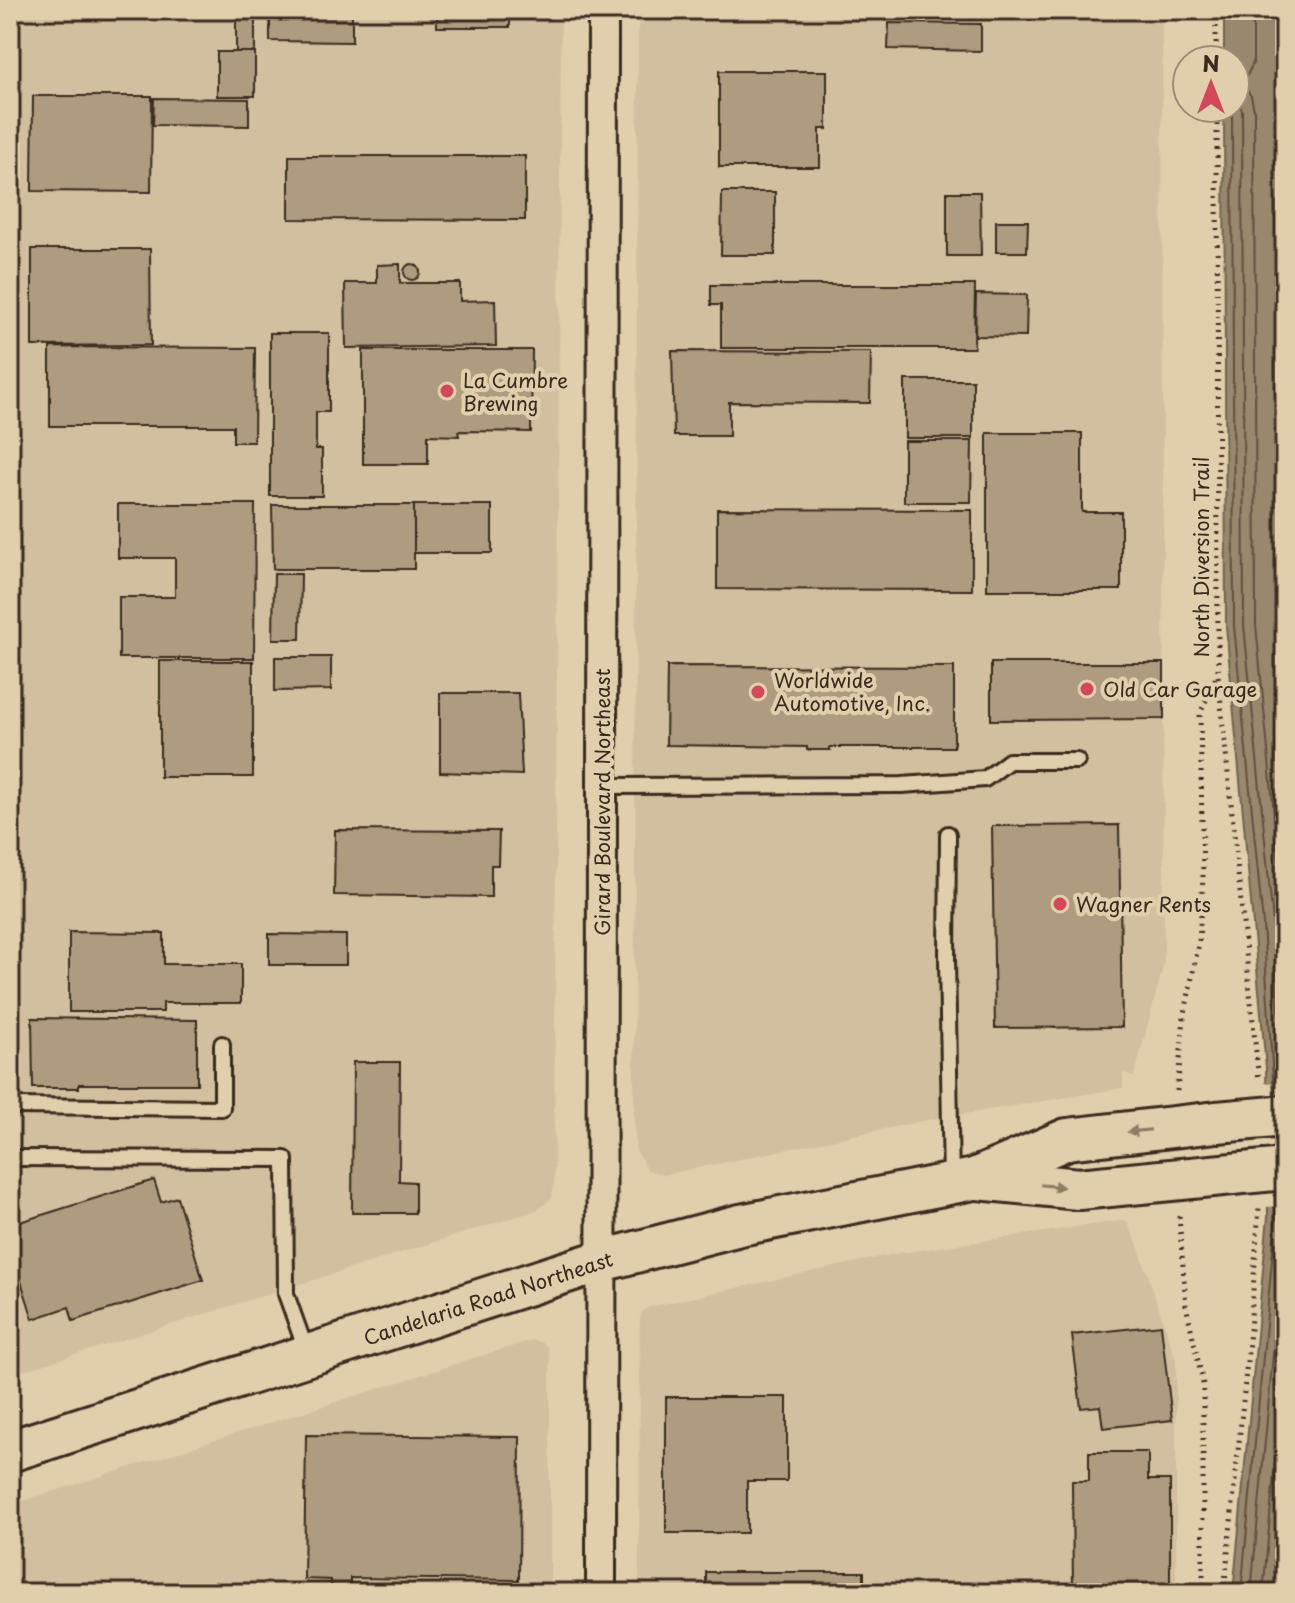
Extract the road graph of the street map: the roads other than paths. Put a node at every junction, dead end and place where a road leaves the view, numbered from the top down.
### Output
1 (603, 10) edge
2 (1077, 761) dead end
3 (602, 786) junction
4 (948, 834) dead end
5 (222, 1044) dead end
6 (10, 1106) edge
7 (1285, 1116) edge
8 (10, 1158) edge
9 (1285, 1169) edge
10 (963, 1181) junction
11 (601, 1261) junction
12 (308, 1355) junction
13 (10, 1451) edge
14 (601, 1593) edge

1 - 3 street, Girard Boulevard Northeast
2 - 3 lane
3 - 11 street, Girard Boulevard Northeast
4 - 10 lane
5 - 6 lane
7 -> 10 main road, Candelaria Road Northeast, bridge
8 - 12 lane
10 -> 9 main road, Candelaria Road Northeast, bridge
10 - 11 main road, Candelaria Road Northeast
11 - 12 main road, Candelaria Road Northeast
11 - 14 street, Girard Boulevard Northeast
12 - 13 main road, Candelaria Road Northeast

